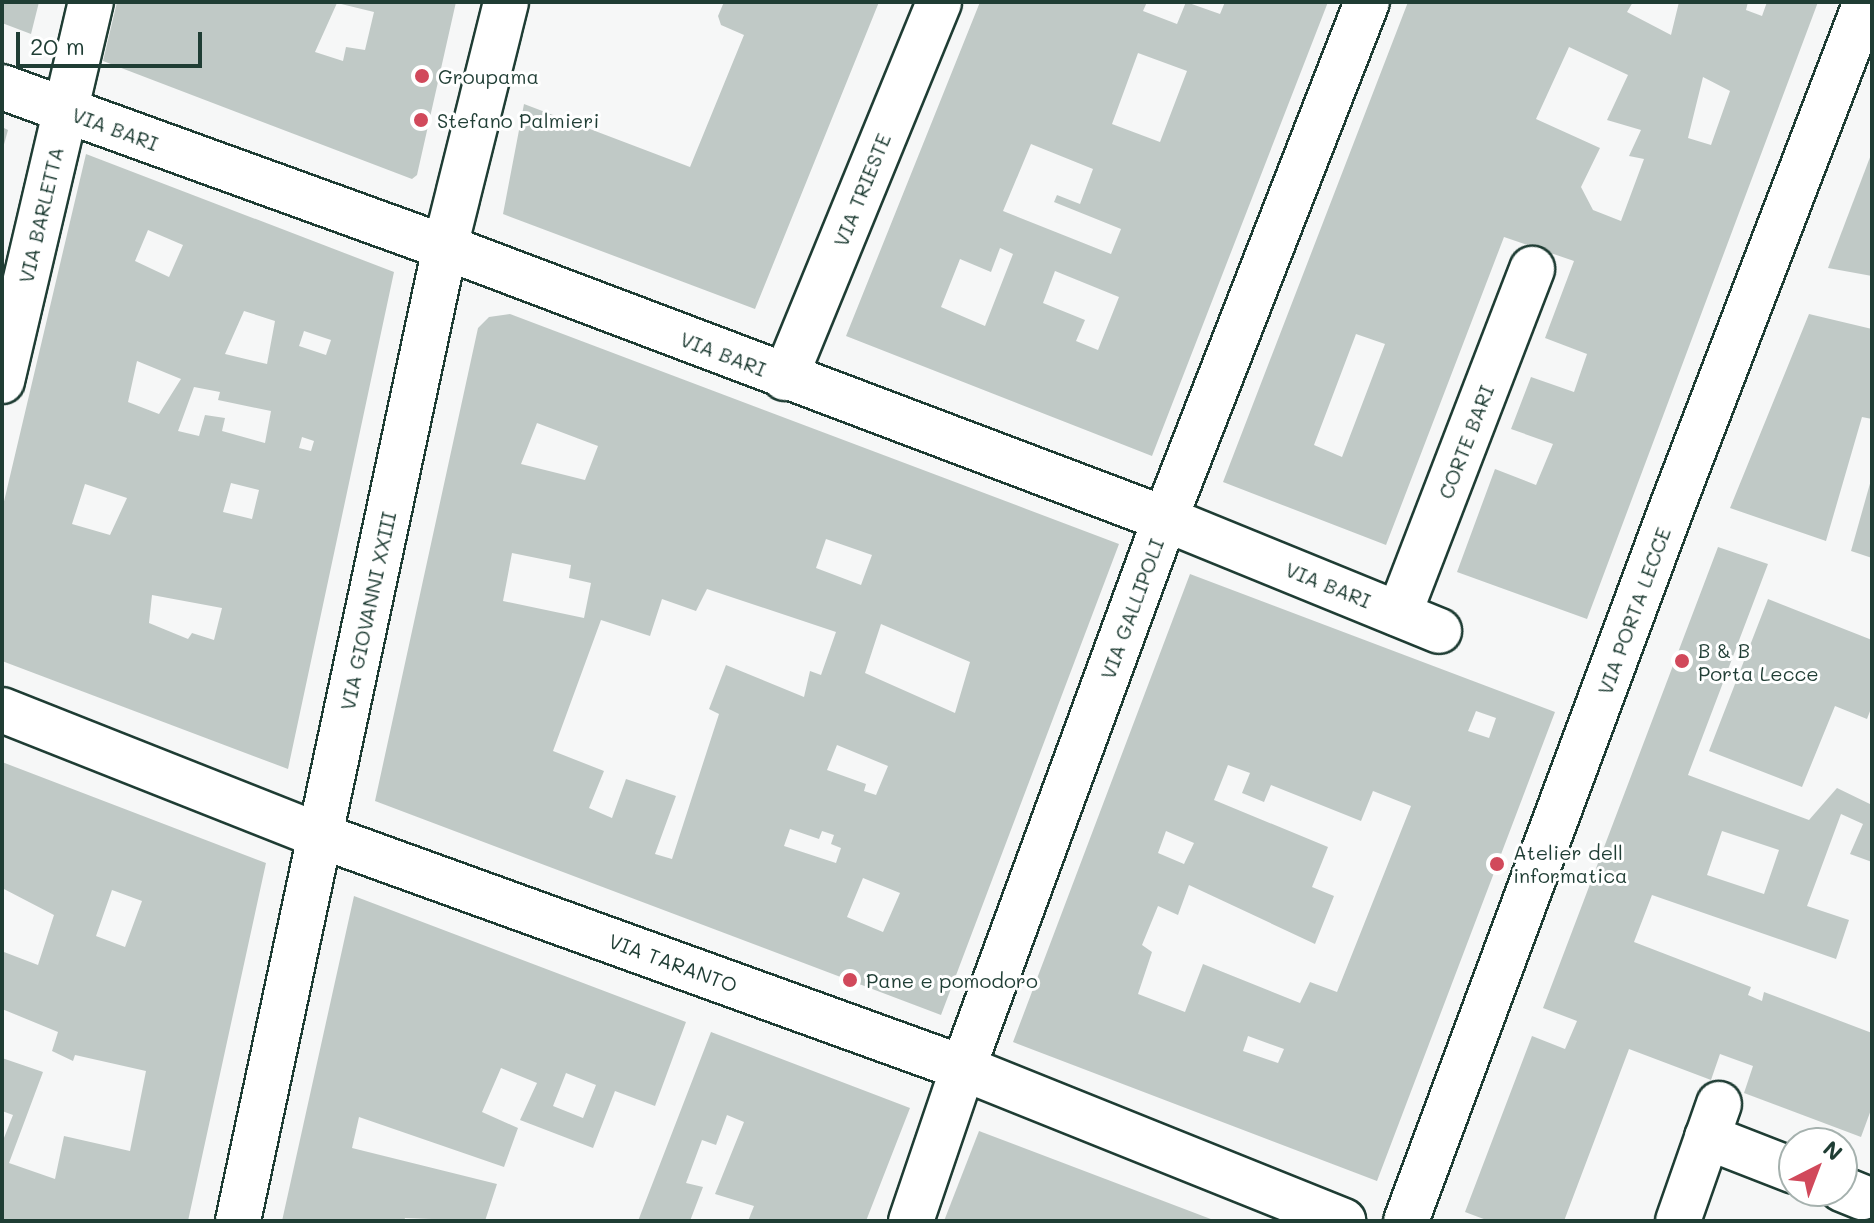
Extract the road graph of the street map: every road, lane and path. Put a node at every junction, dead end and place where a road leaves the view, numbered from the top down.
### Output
1 (91, 2) edge
2 (506, 2) edge
3 (939, 2) edge
4 (1367, 2) edge
5 (1866, 2) edge
6 (2, 87) edge
7 (66, 111) junction
8 (445, 247) junction
9 (1532, 269) dead end
10 (785, 378) junction
11 (2, 381) edge
12 (1165, 519) junction
13 (1399, 614) junction
14 (1439, 631) dead end
15 (2, 710) edge
16 (321, 836) junction
17 (963, 1068) junction
18 (1778, 1161) edge
19 (238, 1221) edge
20 (911, 1221) edge
21 (1343, 1221) edge
22 (1406, 1221) edge
23 (1678, 1221) edge

1 - 7 street, VIA BARLETTA
2 - 8 street, VIA GIOVANNI XXIII
3 - 10 street, VIA TRIESTE
4 - 12 street, VIA GALLIPOLI
5 - 22 street, VIA PORTA LECCE
6 - 7 street, VIA BARI
7 - 8 street, VIA BARI
7 - 11 street, VIA BARLETTA
8 - 10 street, VIA BARI
8 - 16 street, VIA GIOVANNI XXIII
9 - 13 street, CORTE BARI
10 - 12 street, VIA BARI
12 - 13 street, VIA BARI
12 - 17 street, VIA GALLIPOLI
13 - 14 street, VIA BARI
15 - 16 street, VIA TARANTO
16 - 17 street, VIA TARANTO
16 - 19 street, VIA GIOVANNI XXIII
17 - 20 street, VIA GALLIPOLI
17 - 21 street, VIA TARANTO
18 - 23 street

